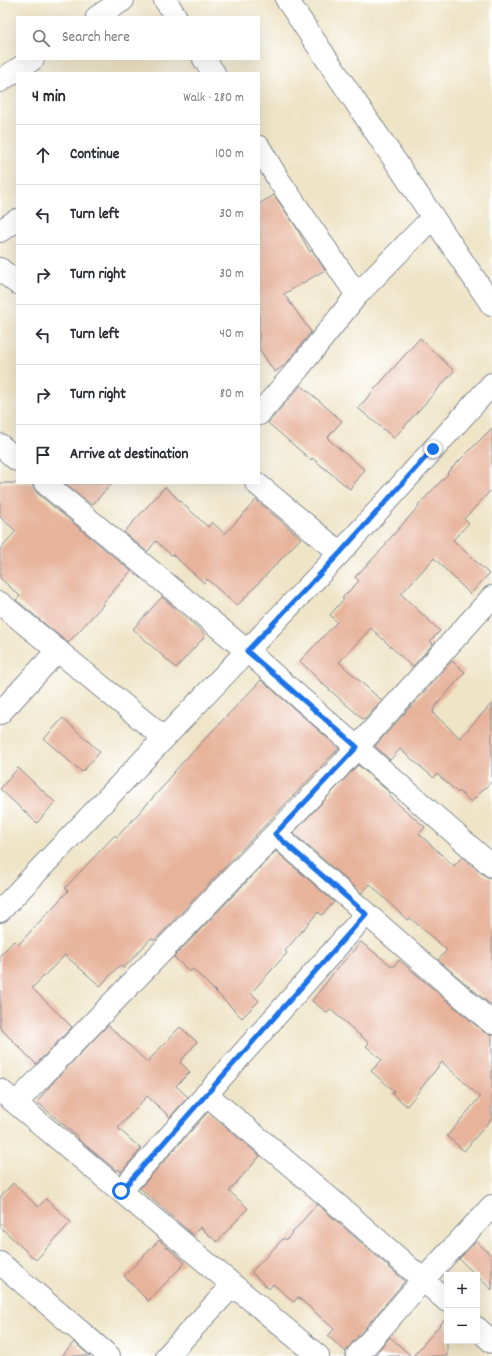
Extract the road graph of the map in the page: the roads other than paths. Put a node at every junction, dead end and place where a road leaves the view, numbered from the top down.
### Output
1 (123, 0) edge
2 (165, 0) edge
3 (287, 0) edge
4 (99, 16) edge
5 (175, 16) edge
6 (32, 60) edge
7 (205, 60) edge
8 (213, 72) edge
9 (0, 81) edge
10 (260, 149) edge
11 (433, 217) junction
12 (16, 221) edge
13 (0, 231) edge
14 (0, 269) edge
15 (16, 282) edge
16 (357, 295) junction
17 (492, 305) edge
18 (492, 384) edge
19 (260, 410) edge
20 (0, 446) edge
21 (16, 459) edge
22 (46, 484) edge
23 (257, 484) edge
24 (340, 553) junction
25 (492, 597) edge
26 (0, 603) edge
27 (58, 650) junction
28 (247, 651) junction
29 (0, 713) edge
30 (164, 738) junction
31 (357, 747) junction
32 (275, 834) junction
33 (492, 866) edge
34 (0, 911) edge
35 (366, 914) junction
36 (492, 1024) edge
37 (206, 1094) junction
38 (8, 1096) edge
39 (121, 1191) junction
40 (492, 1206) edge
41 (0, 1263) edge
42 (423, 1280) junction
43 (233, 1285) junction
44 (444, 1298) edge
45 (480, 1331) edge
46 (492, 1342) edge
47 (109, 1356) edge
48 (167, 1356) edge
49 (318, 1356) edge
50 (357, 1356) edge

1 - 4 street
2 - 5 street
3 - 11 street
6 - 9 street
7 - 8 street
10 - 16 street
11 - 16 street
11 - 17 street
12 - 13 street
14 - 15 street
16 - 19 street
18 - 24 street
20 - 21 street
22 - 28 street
23 - 24 street
24 - 28 street
25 - 31 street
26 - 27 street
27 - 29 street
27 - 30 street
28 - 30 street
28 - 31 street
30 - 34 street
31 - 32 street
31 - 33 street
32 - 35 street
32 - 38 street
35 - 36 street
35 - 37 street
37 - 39 street
37 - 42 street
38 - 39 street
39 - 43 street
40 - 42 street
41 - 47 street
42 - 44 street
42 - 50 street
43 - 48 street
43 - 49 street
45 - 46 street

